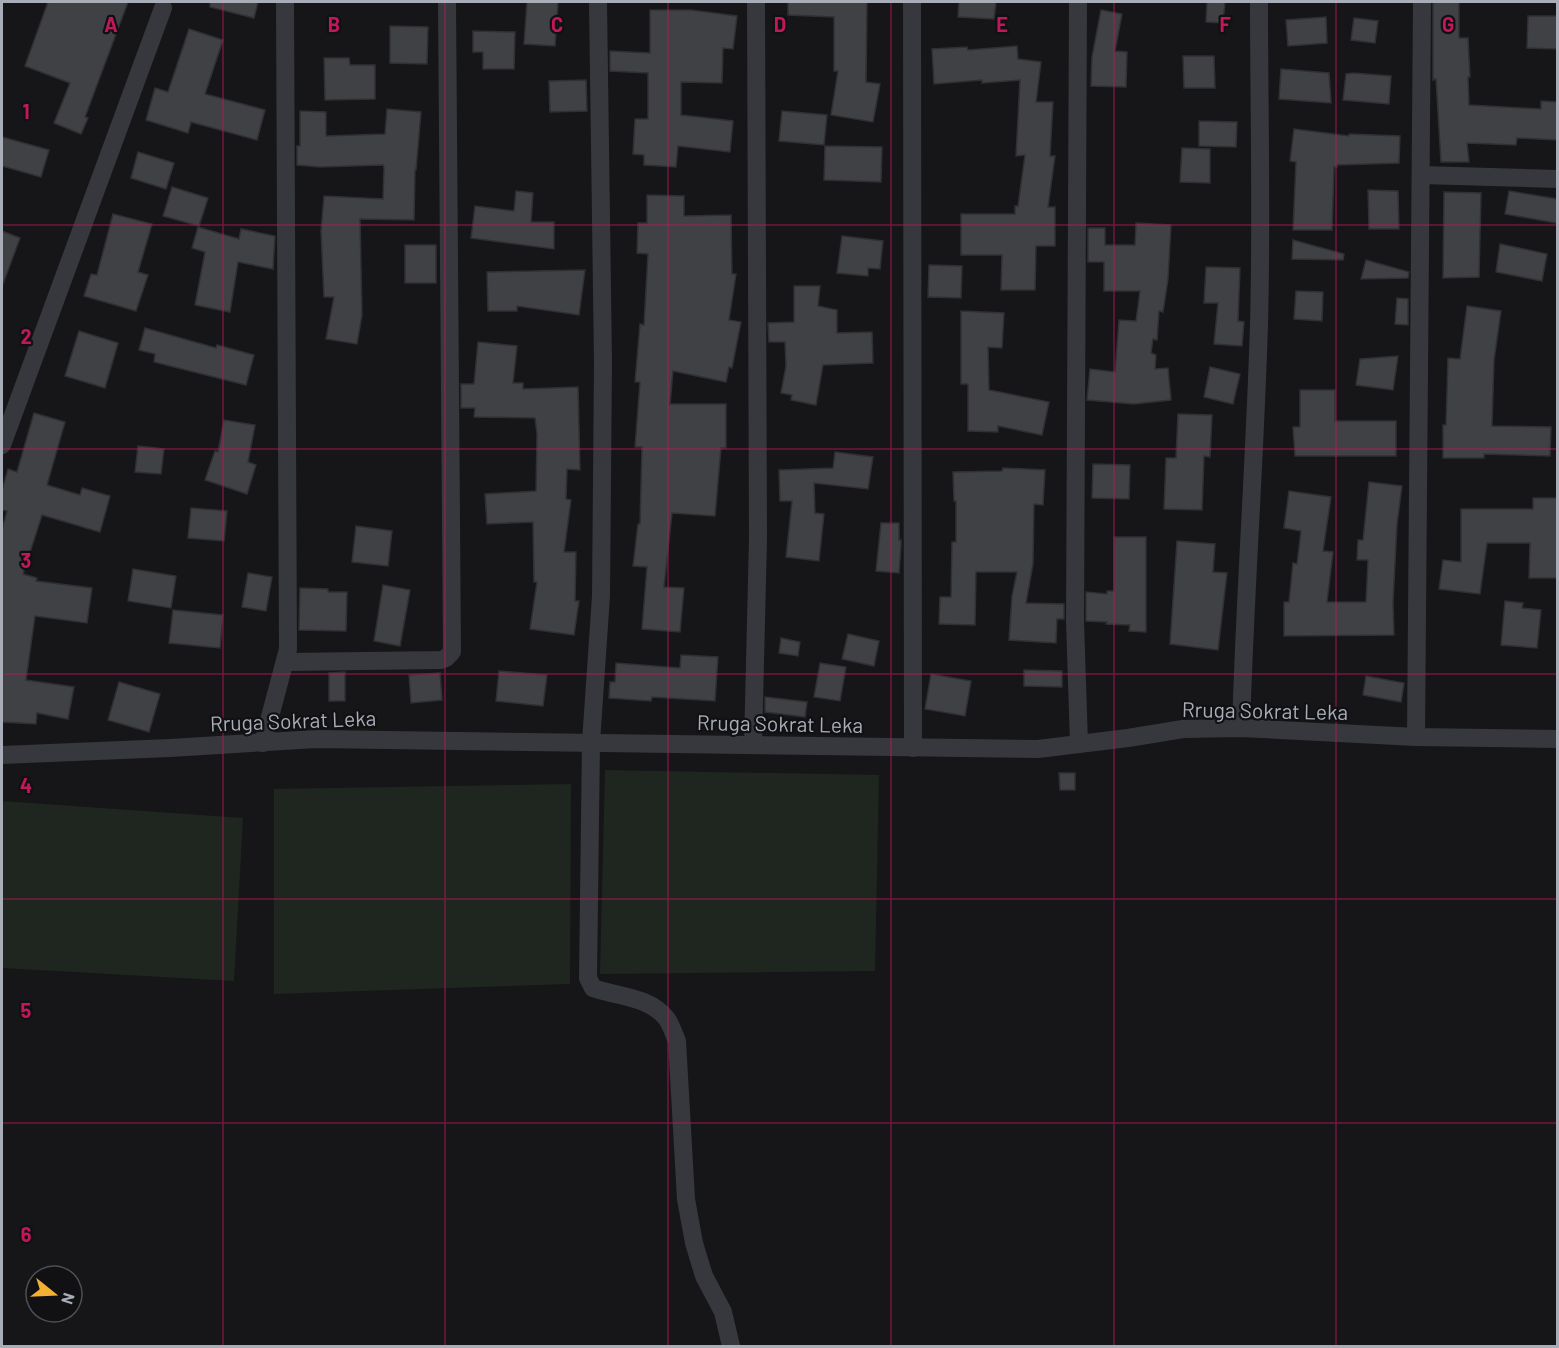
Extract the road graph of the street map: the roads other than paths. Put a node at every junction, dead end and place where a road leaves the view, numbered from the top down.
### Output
1 (285, 2) edge
2 (447, 2) edge
3 (598, 2) edge
4 (756, 2) edge
5 (912, 2) edge
6 (1078, 2) edge
7 (1259, 2) edge
8 (1422, 2) edge
9 (163, 8) dead end
10 (1421, 175) junction
11 (1557, 178) edge
12 (2, 445) edge
13 (286, 662) junction
14 (1241, 728) junction
15 (1416, 737) junction
16 (1557, 739) edge
17 (591, 742) junction
18 (263, 743) junction
19 (1079, 744) junction
20 (753, 745) junction
21 (913, 747) junction
22 (2, 755) edge
23 (731, 1347) edge

1 - 13 street
2 - 13 street
3 - 17 street
4 - 20 street
5 - 21 street
6 - 19 street
7 - 14 street
8 - 10 street
9 - 12 street
10 - 11 street
10 - 15 street
13 - 18 street
14 - 15 street, Rruga Sokrat Leka
14 - 19 street, Rruga Sokrat Leka
15 - 16 street, Rruga Sokrat Leka
17 - 18 street, Rruga Sokrat Leka
17 - 20 street, Rruga Sokrat Leka
17 - 23 street
18 - 22 street, Rruga Sokrat Leka
19 - 21 street, Rruga Sokrat Leka
20 - 21 street, Rruga Sokrat Leka

